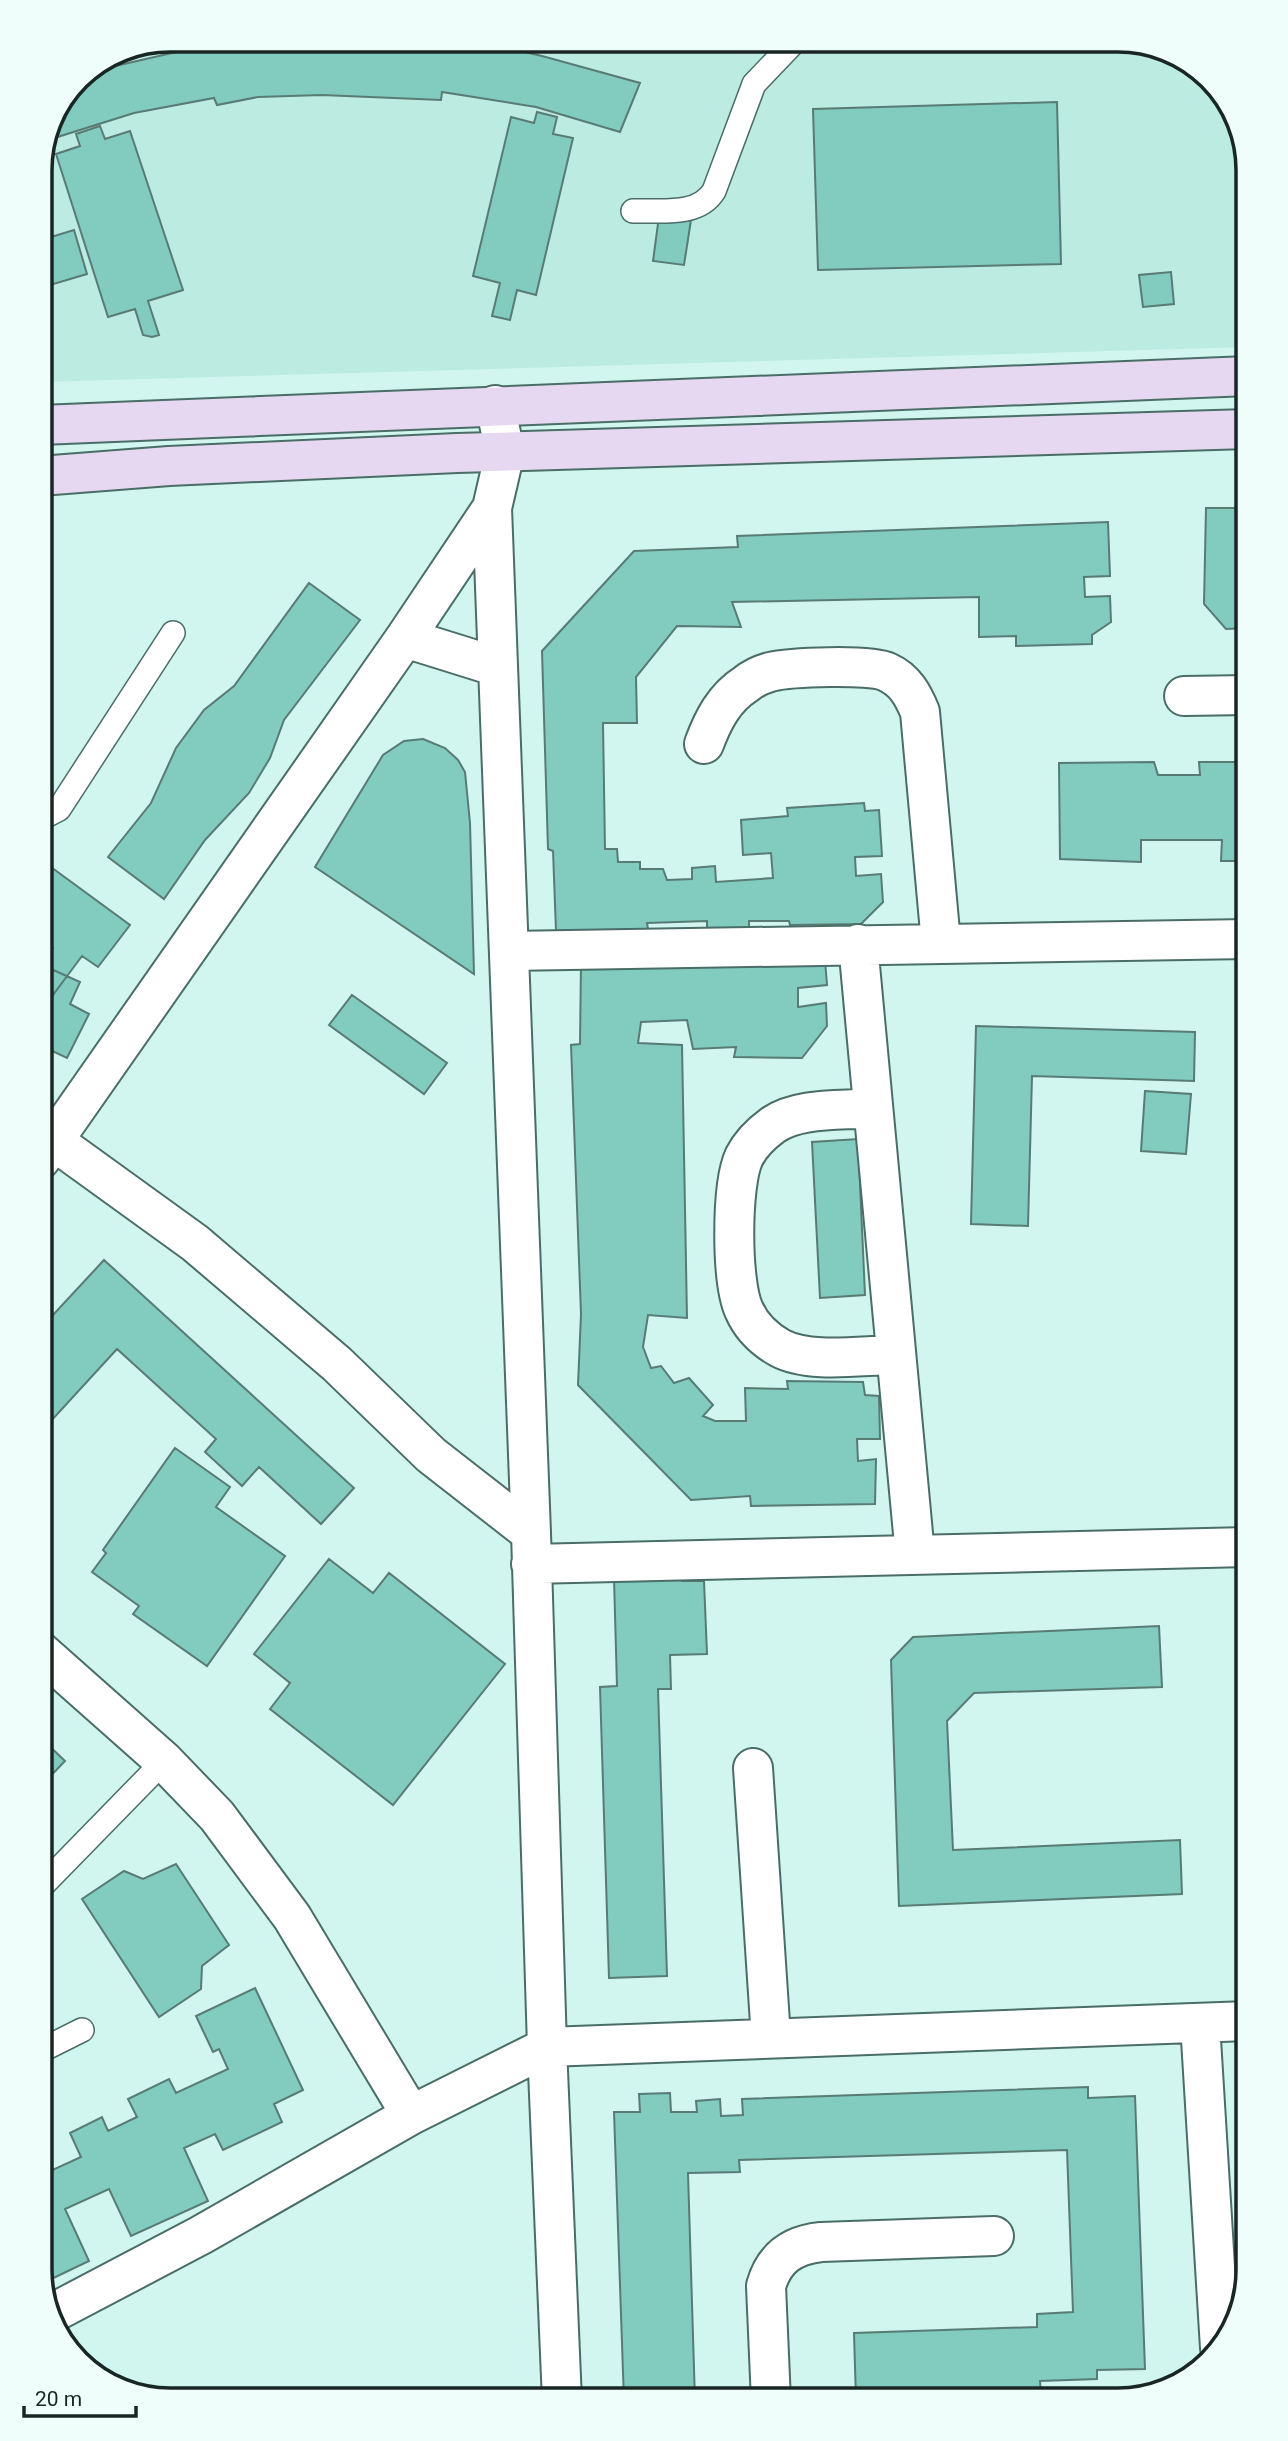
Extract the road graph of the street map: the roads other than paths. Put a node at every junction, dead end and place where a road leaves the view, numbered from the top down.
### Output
1 (784, 53) edge
2 (633, 211) dead end
3 (1236, 376) edge
4 (495, 405) junction
5 (169, 419) junction
6 (53, 424) edge
7 (1236, 429) edge
8 (505, 452) junction
9 (169, 466) junction
10 (53, 475) edge
11 (492, 508) junction
12 (173, 633) dead end
13 (405, 638) junction
14 (498, 667) junction
15 (1236, 695) edge
16 (1184, 696) dead end
17 (704, 744) dead end
18 (53, 813) edge
19 (1236, 939) edge
20 (941, 943) junction
21 (858, 944) junction
22 (509, 951) junction
23 (872, 1108) junction
24 (53, 1133) edge
25 (53, 1149) edge
26 (896, 1355) junction
27 (1236, 1547) edge
28 (531, 1548) junction
29 (915, 1555) junction
30 (52, 1662) edge
31 (164, 1761) junction
32 (753, 1768) dead end
33 (52, 1876) edge
34 (1236, 2022) edge
35 (1200, 2023) junction
36 (82, 2030) dead end
37 (771, 2038) junction
38 (52, 2045) edge
39 (547, 2047) junction
40 (411, 2115) junction
41 (994, 2236) dead end
42 (60, 2309) edge
43 (1219, 2331) edge
44 (561, 2388) edge
45 (770, 2388) edge

1 - 2 lane
3 - 4 main road
4 - 5 main road
4 - 8 street
5 - 6 main road
5 - 9 main road
7 - 8 main road
8 - 9 main road
8 - 11 street
9 - 10 main road
11 - 13 street
11 - 14 street
12 - 18 lane
13 - 14 street
13 - 24 street
14 - 22 street
15 - 16 street
17 - 20 street
19 - 20 street
20 - 21 street
21 - 22 street
21 - 23 street
22 - 28 street
23 - 26 street
23 - 26 street
25 - 28 street
26 - 29 street
27 - 29 street
28 - 29 street
28 - 39 street
30 - 31 street
31 - 33 lane
31 - 40 street
32 - 37 street
34 - 35 street
35 - 37 street
35 - 43 street
36 - 38 lane
37 - 39 street
39 - 40 street
39 - 44 street
40 - 42 street
41 - 45 street

